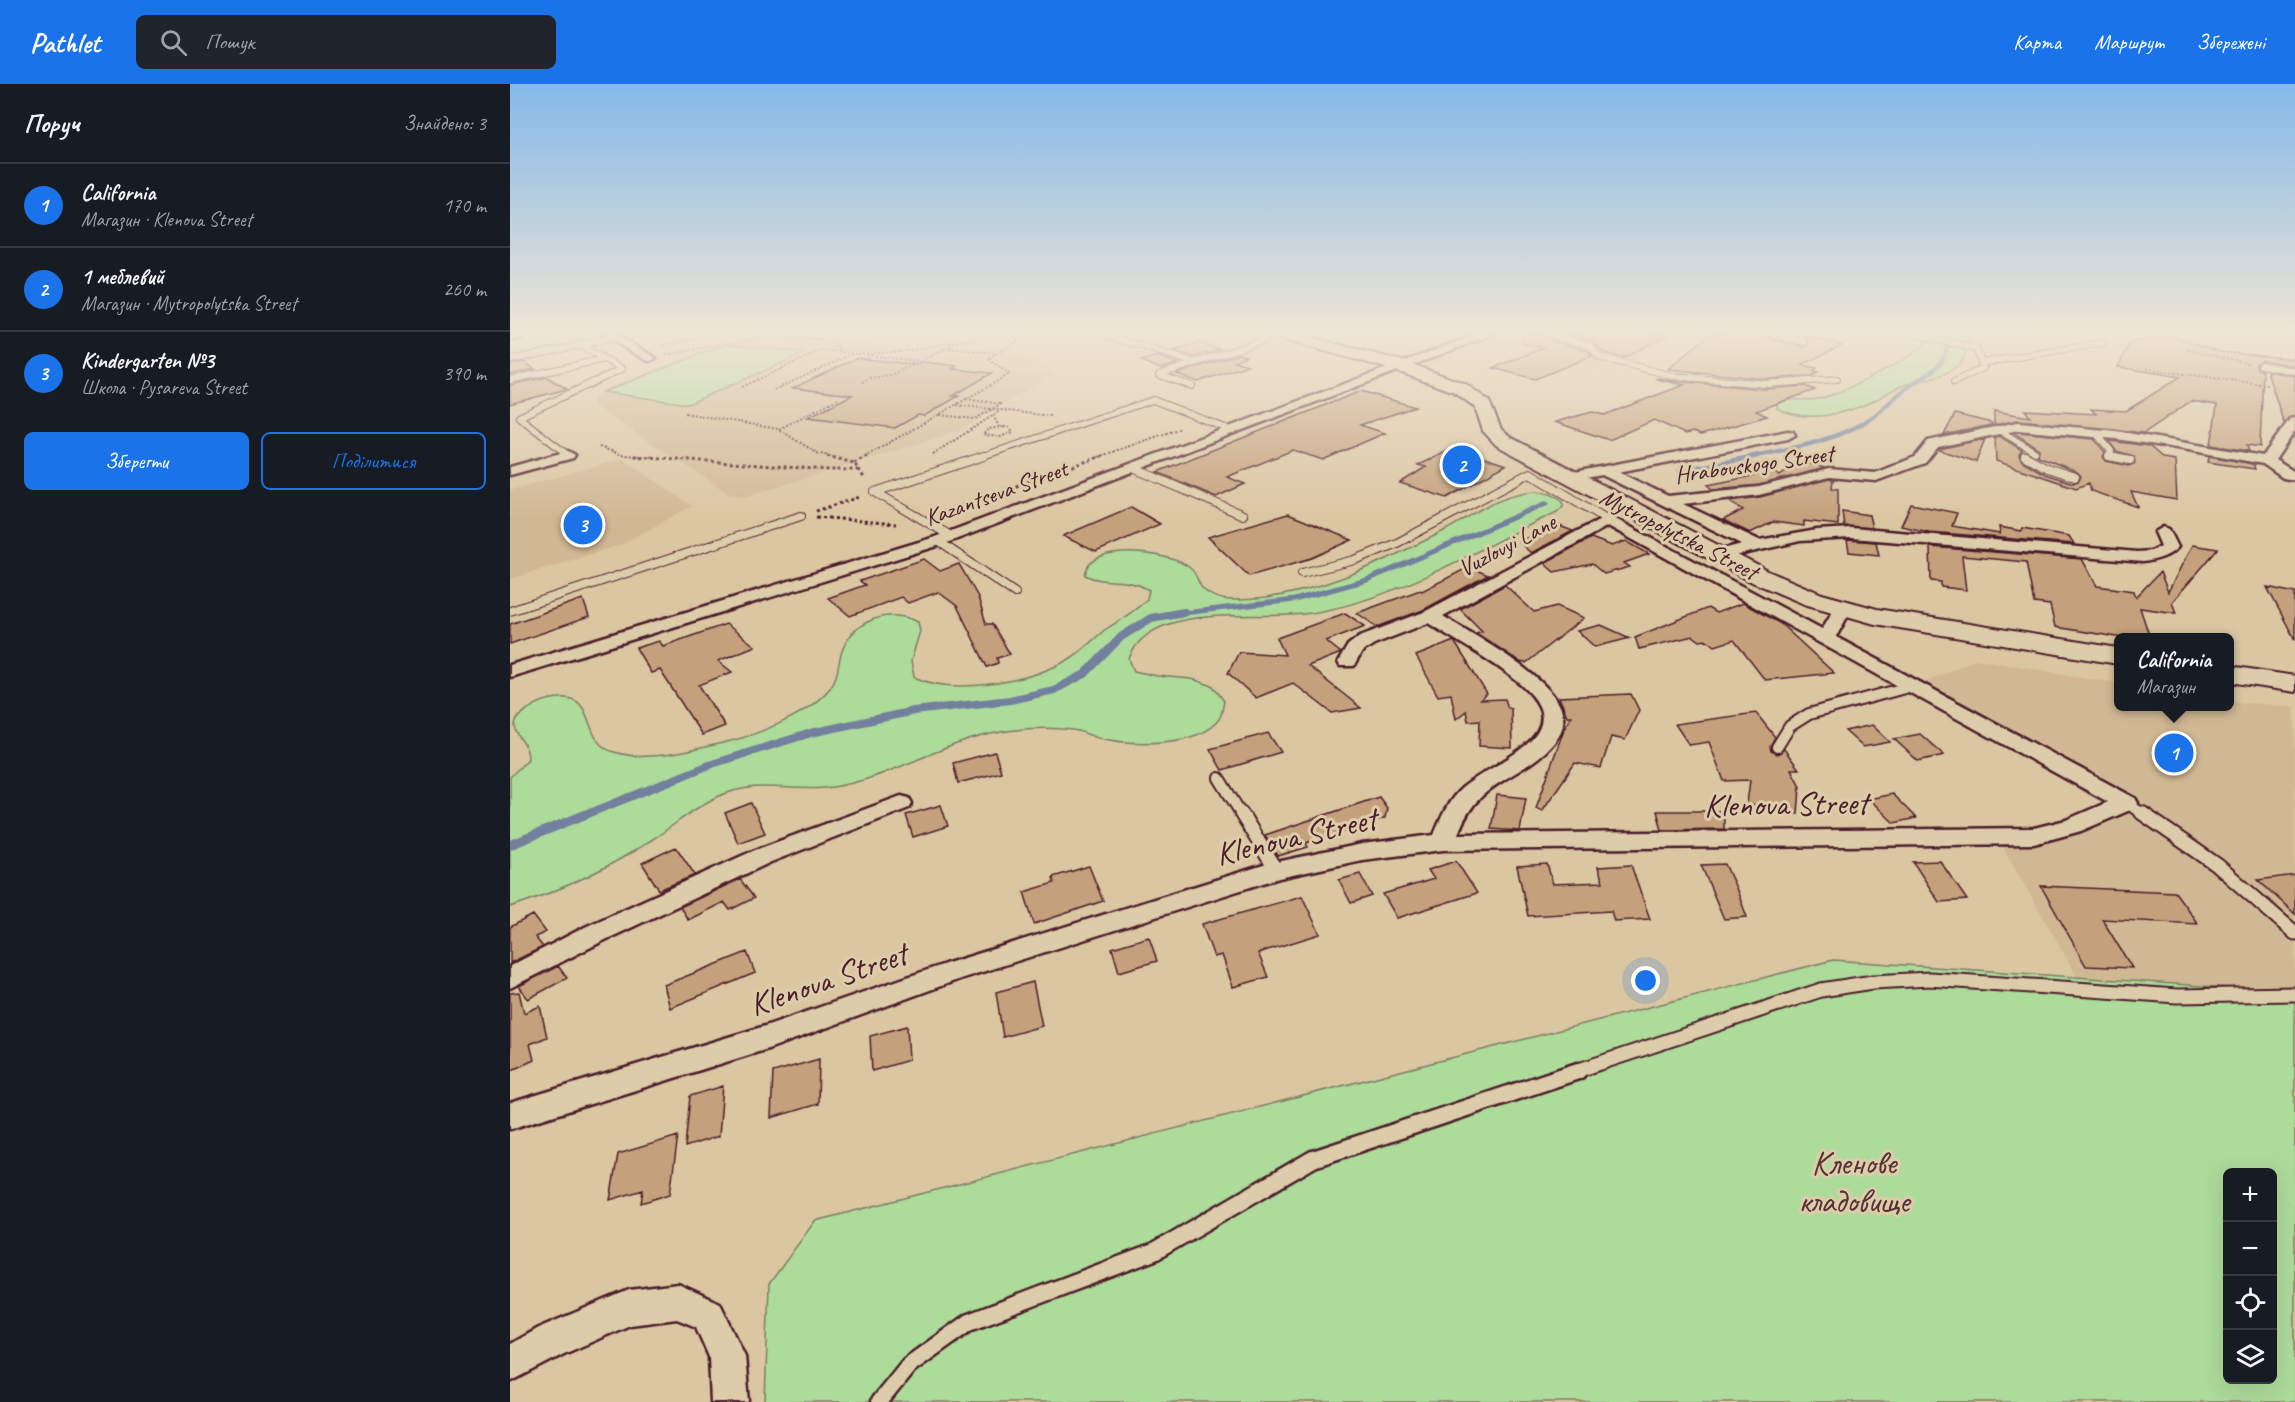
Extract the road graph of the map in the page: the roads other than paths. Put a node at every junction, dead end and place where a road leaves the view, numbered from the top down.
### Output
1 (565, 396) edge
2 (1324, 396) edge
3 (1472, 396) edge
4 (2295, 422) edge
5 (1998, 429) junction
6 (1233, 431) junction
7 (2096, 433) junction
8 (1788, 435) dead end
9 (568, 455) joint
10 (2130, 460) dead end
11 (2266, 461) junction
12 (1133, 468) junction
13 (1603, 470) junction
14 (510, 471) edge
15 (2295, 476) edge
16 (1569, 477) junction
17 (2075, 477) dead end
18 (1665, 501) junction
19 (1243, 514) dead end
20 (801, 516) road end
21 (1608, 520) junction
22 (2163, 532) dead end
23 (944, 539) junction
24 (1756, 545) junction
25 (1717, 555) junction
26 (1302, 573) dead end
27 (1015, 594) dead end
28 (1843, 608) junction
29 (510, 611) edge
30 (1430, 616) junction
31 (1826, 639) junction
32 (2114, 655) edge
33 (1347, 662) dead end
34 (510, 671) edge
35 (2234, 675) edge
36 (2295, 684) edge
37 (1912, 686) junction
38 (1777, 747) dead end
39 (1219, 778) dead end
40 (901, 803) dead end
41 (2127, 803) junction
42 (1443, 842) junction
43 (1275, 870) junction
44 (2295, 933) edge
45 (510, 978) edge
46 (2295, 994) edge
47 (510, 1116) edge
48 (510, 1364) edge
49 (730, 1402) edge
50 (879, 1402) edge

1 - 9 lane
2 - 6 street, Kazantseva Street
3 - 16 main road, Mytropolytska Street
4 - 11 street
5 - 7 street, Hrabovskogo Street
5 - 17 lane
5 - 18 street, Hrabovskogo Street
6 - 12 street, Kazantseva Street
6 - 23 lane
7 - 10 lane
7 - 11 street, Hrabovskogo Street
8 - 13 street
9 - 14 street
11 - 15 street, Hrabovskogo Street
12 - 19 lane
12 - 23 street, Kazantseva Street
13 - 16 street
13 - 18 street, Hrabovskogo Street
16 - 25 main road, Mytropolytska Street
18 - 24 street, Hrabovskogo Street
20 - 29 lane
21 - 26 lane
21 - 30 street, Vuzlovyi Lane
21 - 31 street
22 - 24 street
23 - 27 lane
23 - 34 street, Kazantseva Street
24 - 25 street
25 - 28 main road, Mytropolytska Street
28 - 31 street
28 - 32 main road, Mytropolytska Street
30 - 33 street, Vuzlovyi Lane
30 - 42 street
31 - 37 street
35 - 36 main road
37 - 38 lane
37 - 41 street
39 - 43 lane
40 - 45 street
41 - 42 street, Klenova Street
41 - 44 lane
42 - 43 street, Klenova Street
43 - 47 street, Klenova Street
46 - 50 lane
48 - 49 street

